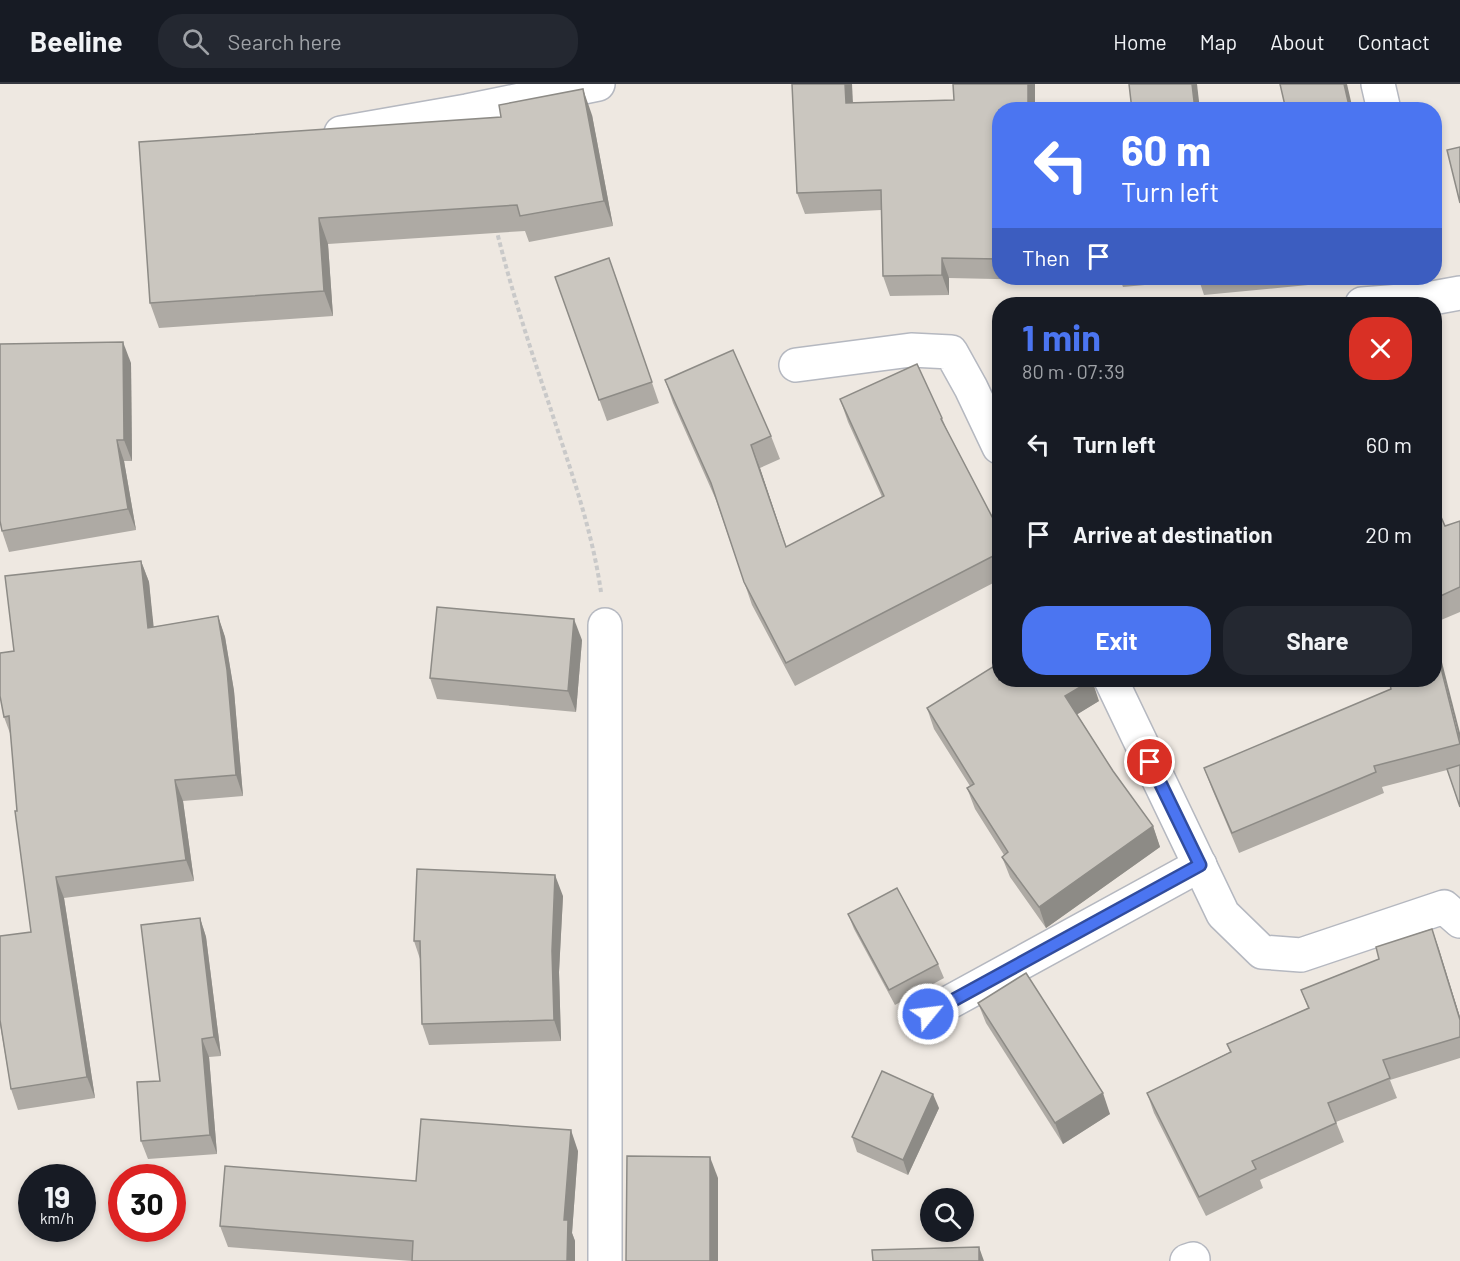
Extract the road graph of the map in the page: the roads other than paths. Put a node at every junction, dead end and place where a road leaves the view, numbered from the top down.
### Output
1 (598, 84) edge
2 (1378, 84) edge
3 (1382, 102) edge
4 (316, 135) edge
5 (1425, 288) edge
6 (1460, 293) edge
7 (1390, 297) edge
8 (796, 365) dead end
9 (992, 432) edge
10 (605, 625) road end
11 (1114, 687) edge
12 (1200, 865) junction
13 (1460, 921) edge
14 (928, 1014) dead end
15 (604, 1261) edge

1 - 4 street
2 - 3 street
5 - 6 street
5 - 7 street
8 - 9 street
10 - 15 street
11 - 12 street
12 - 13 street
12 - 14 street

